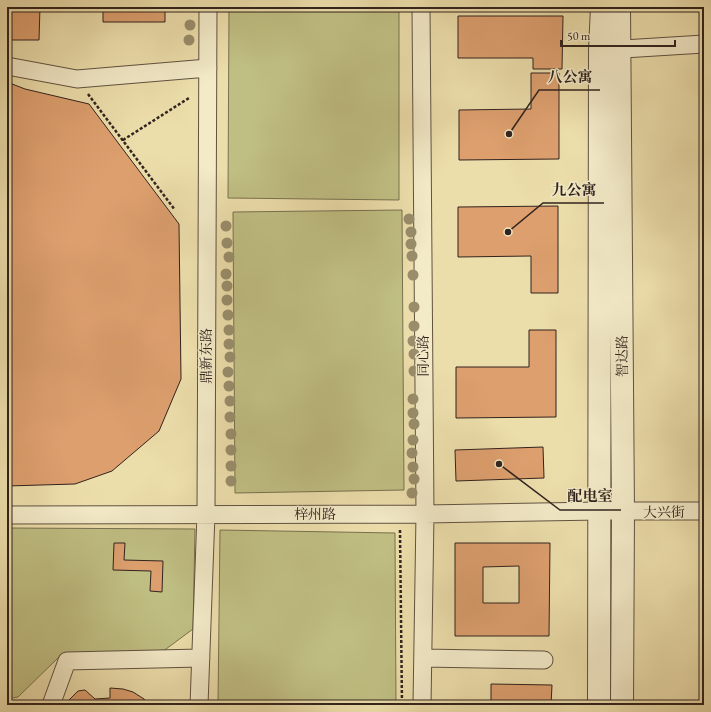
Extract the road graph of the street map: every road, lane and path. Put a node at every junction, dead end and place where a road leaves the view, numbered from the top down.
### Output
1 (208, 7) edge
2 (421, 7) edge
3 (602, 7) edge
4 (619, 7) edge
5 (704, 44) edge
6 (610, 50) junction
7 (7, 66) edge
8 (208, 68) junction
9 (77, 79) junction
10 (189, 98) dead end
11 (123, 140) junction
12 (175, 210) dead end
13 (600, 511) junction
14 (704, 511) edge
15 (623, 512) junction
16 (206, 514) junction
17 (424, 514) junction
18 (7, 515) edge
19 (400, 529) dead end
20 (201, 658) junction
21 (423, 658) junction
22 (544, 660) dead end
23 (51, 705) edge
24 (199, 705) edge
25 (402, 705) edge
26 (422, 705) edge
27 (599, 705) edge
28 (622, 705) edge

1 - 8 street, 鼎新东路
2 - 17 street, 同心路
3 - 6 street, 智达路
4 - 6 street, 智达路
5 - 6 street
6 - 13 street, 智达路
6 - 15 street, 智达路
7 - 9 street
8 - 9 street
8 - 16 street, 鼎新东路
9 - 11 path
10 - 11 path
11 - 12 path
13 - 15 street, 梓州路
13 - 17 street, 梓州路
13 - 27 street, 智达路
14 - 15 street, 大兴街
15 - 28 street, 智达路
16 - 17 street, 梓州路
16 - 18 street, 梓州路
16 - 20 street, 鼎新东路
17 - 21 street, 同心路
19 - 25 path
20 - 23 street
20 - 24 street, 鼎新东路
21 - 22 street
21 - 26 street, 同心路

